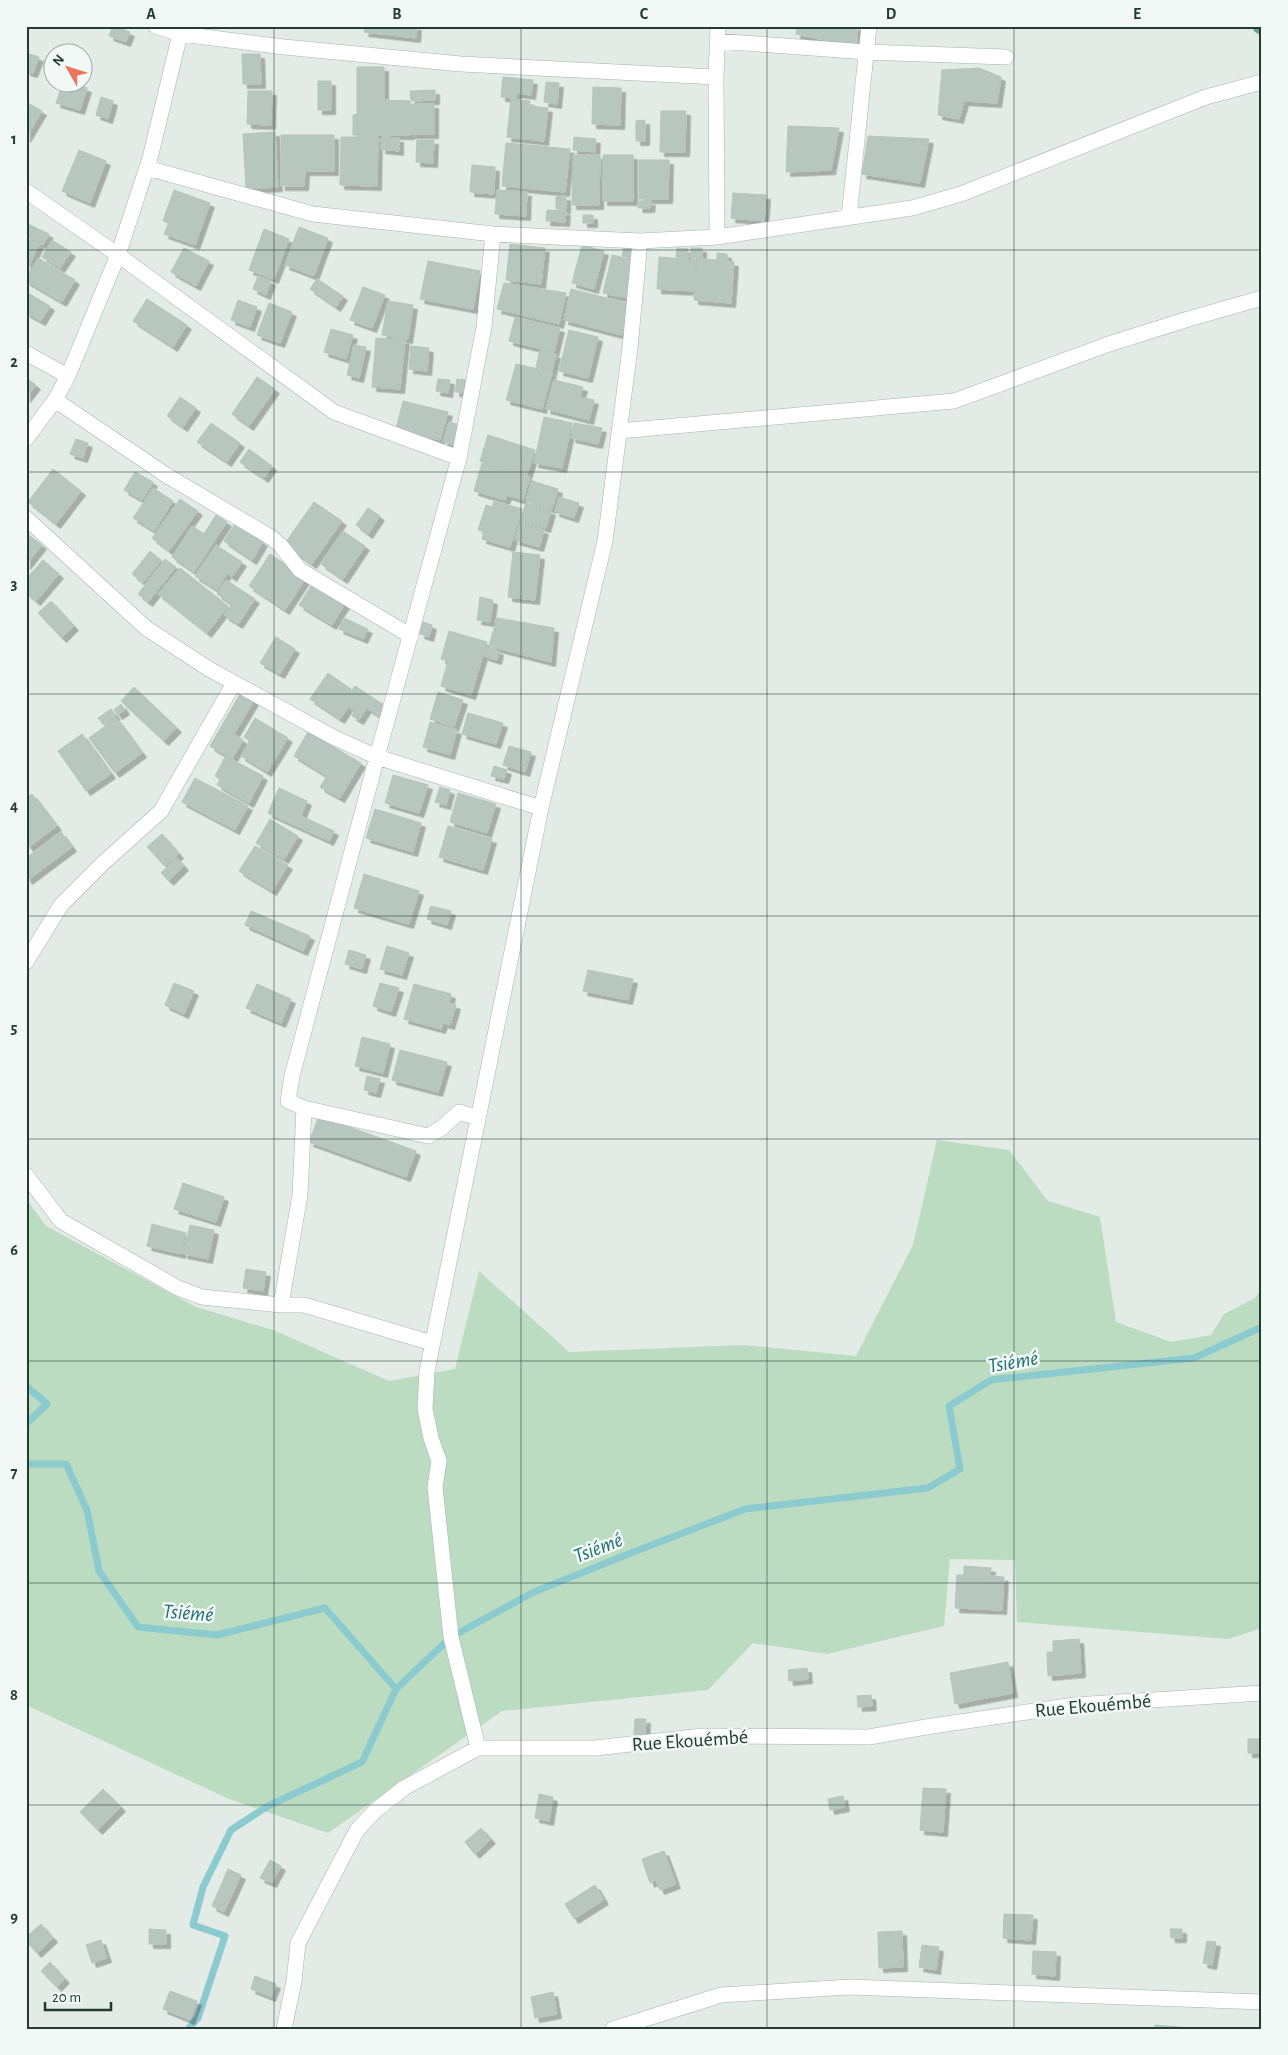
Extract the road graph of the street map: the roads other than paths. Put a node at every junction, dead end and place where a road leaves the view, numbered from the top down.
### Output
1 (156, 26) edge
2 (869, 26) edge
3 (181, 30) edge
4 (717, 33) edge
5 (866, 52) junction
6 (1006, 57) dead end
7 (716, 77) junction
8 (1262, 82) edge
9 (147, 168) junction
10 (26, 191) edge
11 (849, 217) junction
12 (493, 234) junction
13 (717, 237) junction
14 (640, 241) junction
15 (118, 255) junction
16 (1262, 298) edge
17 (26, 353) edge
18 (68, 376) junction
19 (55, 400) junction
20 (619, 432) junction
21 (26, 439) edge
22 (459, 458) junction
23 (26, 518) edge
24 (411, 636) junction
25 (234, 683) junction
26 (376, 757) junction
27 (541, 808) junction
28 (26, 962) edge
29 (304, 1108) junction
30 (478, 1118) junction
31 (26, 1176) edge
32 (281, 1306) junction
33 (432, 1343) junction
34 (1262, 1693) edge
35 (478, 1748) junction
36 (1262, 2002) edge
37 (284, 2029) edge
38 (613, 2029) edge

1 - 3 street
2 - 5 street
3 - 7 street
3 - 9 street
4 - 5 street
4 - 7 street
5 - 6 street
5 - 11 street
7 - 13 street
8 - 11 street
9 - 12 street
9 - 15 street
10 - 15 street
11 - 13 street
12 - 14 street
12 - 22 street
13 - 14 street
14 - 20 street
15 - 18 street
15 - 22 street
16 - 20 street
17 - 18 street
18 - 19 street
19 - 21 street
19 - 24 street
20 - 27 street
22 - 24 street
23 - 25 street
24 - 26 street
25 - 26 street
25 - 28 street
26 - 27 street
26 - 29 street
27 - 30 street
29 - 30 street
29 - 32 street
30 - 33 street
31 - 32 street
32 - 33 street
33 - 35 street
34 - 35 street, Rue Ekouémbé
35 - 37 street, Rue Ekouémbé
36 - 38 street

